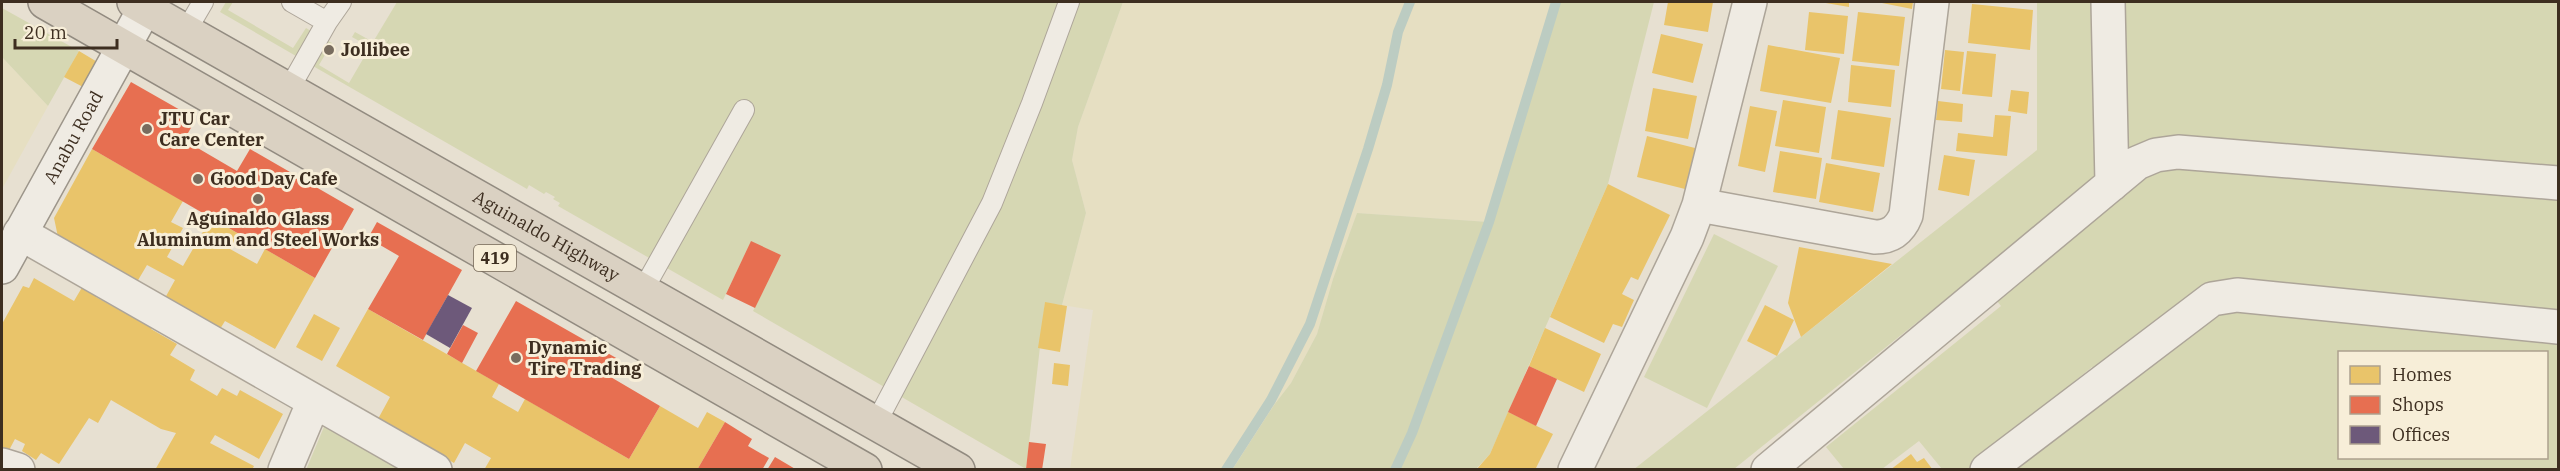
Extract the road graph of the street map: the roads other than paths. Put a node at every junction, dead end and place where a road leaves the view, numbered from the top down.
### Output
1 (45, 2) edge
2 (203, 2) edge
3 (292, 2) edge
4 (341, 2) edge
5 (1069, 2) edge
6 (1750, 2) edge
7 (1932, 2) edge
8 (2108, 2) edge
9 (143, 4) edge
10 (327, 22) junction
11 (186, 30) junction
12 (123, 46) junction
13 (289, 89) junction
14 (744, 110) dead end
15 (2559, 183) edge
16 (2112, 184) junction
17 (1699, 205) junction
18 (20, 233) junction
19 (2, 267) edge
20 (643, 290) junction
21 (2559, 327) edge
22 (314, 401) junction
23 (876, 423) junction
24 (2, 465) edge
25 (955, 469) edge
26 (18, 470) edge
27 (285, 470) edge
28 (435, 470) edge
29 (866, 470) edge
30 (1575, 470) edge
31 (1768, 470) edge
32 (1987, 470) edge

1 - 12 highway, 419
2 - 11 lane
3 - 10 lane
4 - 10 lane
5 - 23 lane
6 - 17 street
7 - 17 street
8 - 16 street
9 - 11 highway, Aguinaldo Highway / 419
9 - 12 street, Anabu Road
10 - 13 lane
11 - 13 highway, Aguinaldo Highway / 419
12 - 18 street, Anabu Road
12 - 29 highway, 419
13 - 20 highway, Aguinaldo Highway / 419
14 - 20 lane
15 - 16 street
16 - 31 street
17 - 30 street
18 - 19 street, Anabu Road
18 - 22 street
20 - 23 highway, Aguinaldo Highway / 419
21 - 32 street
22 - 27 street
22 - 28 street
23 - 25 highway, Aguinaldo Highway / 419
24 - 26 street

